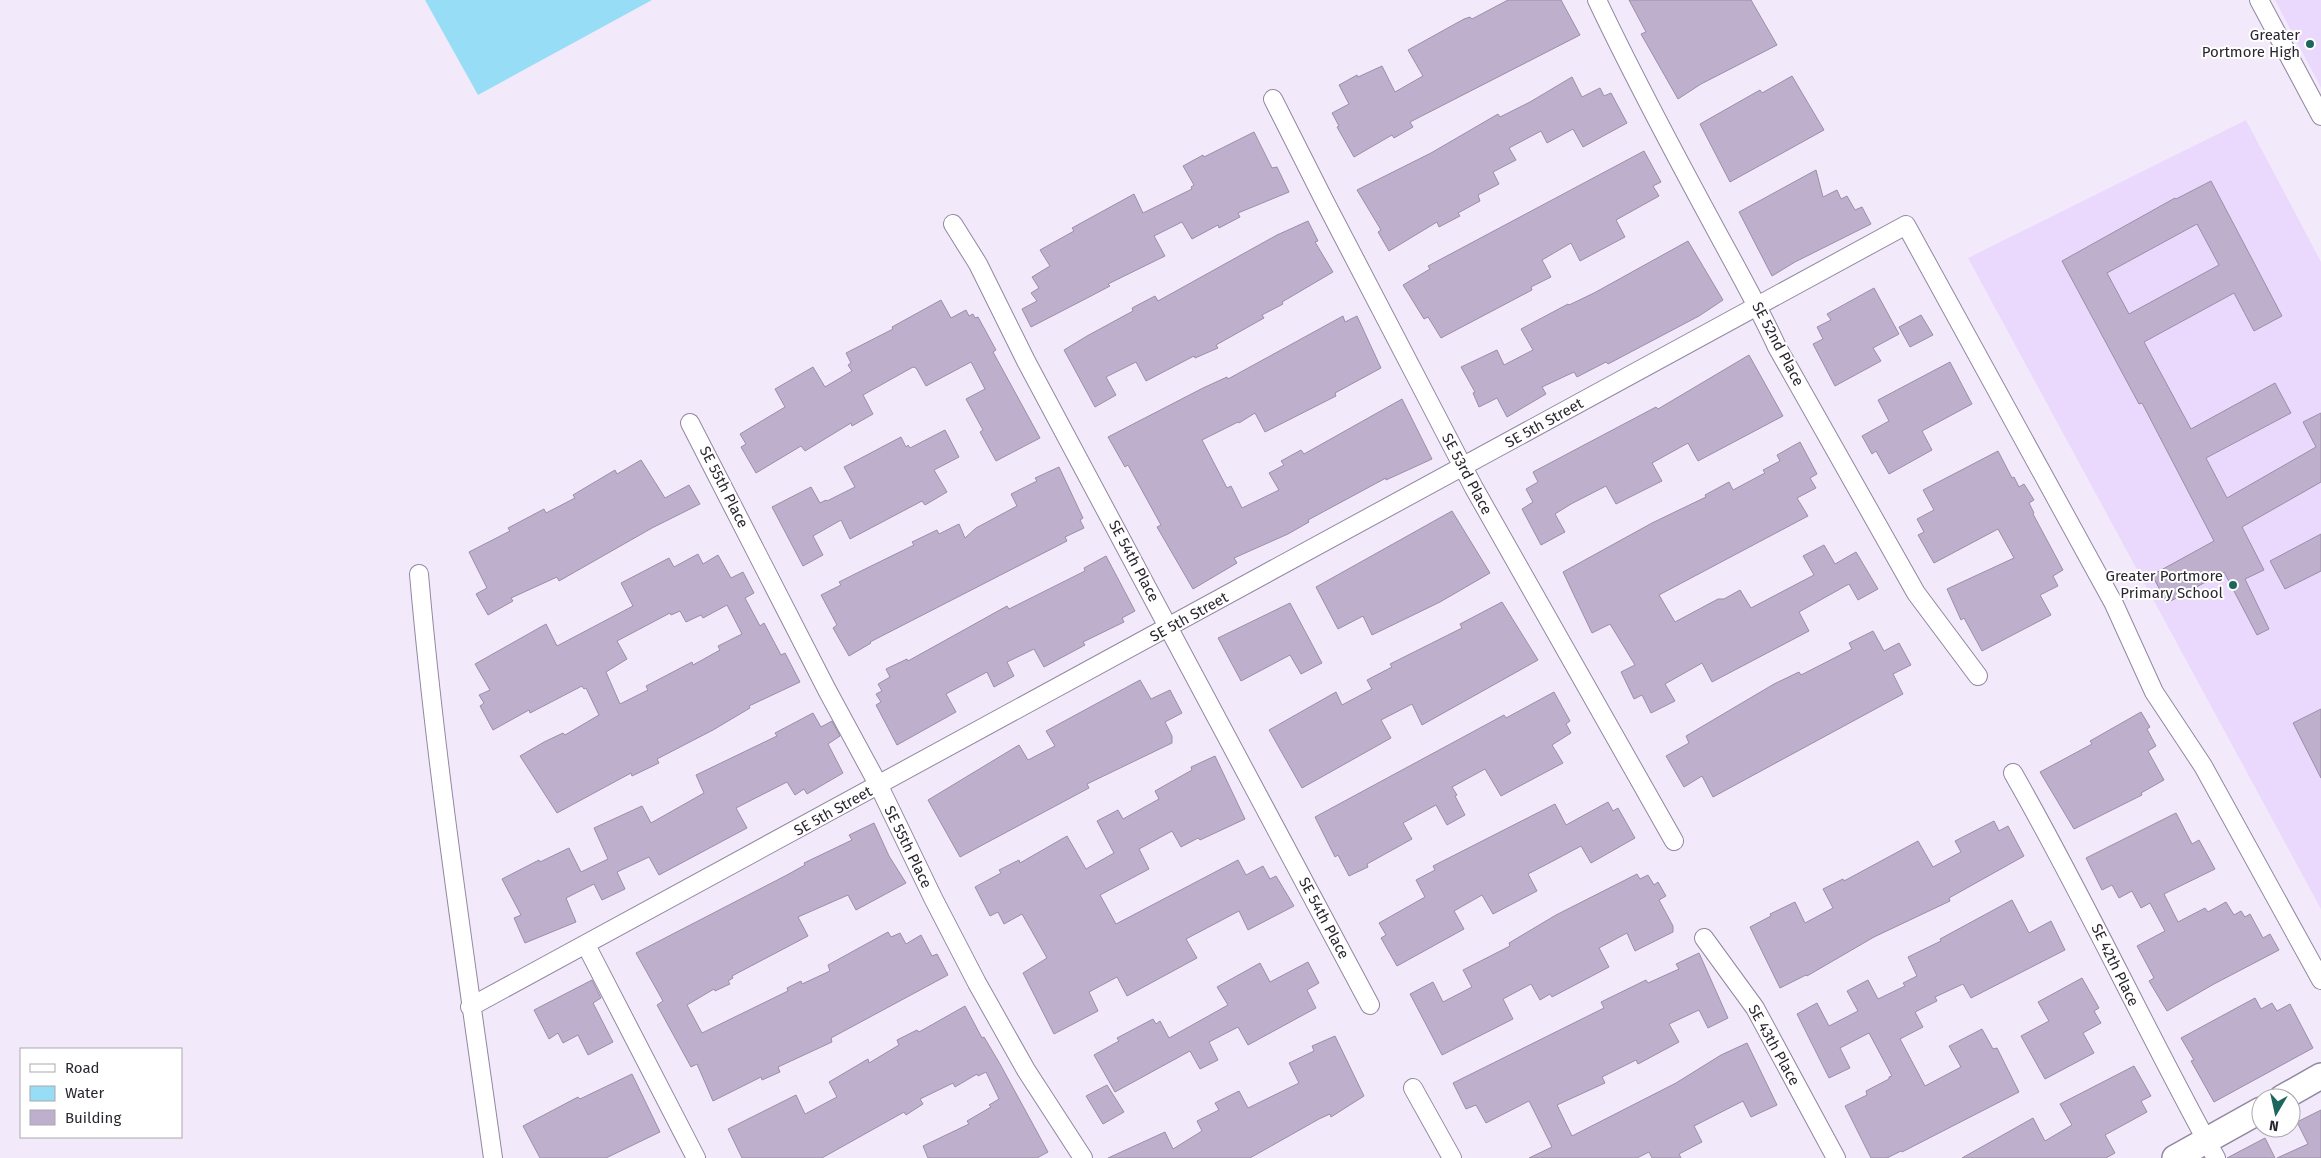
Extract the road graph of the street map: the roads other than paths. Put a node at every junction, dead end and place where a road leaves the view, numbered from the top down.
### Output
1 (1597, 0) edge
2 (2259, 0) edge
3 (1273, 99) dead end
4 (2321, 116) edge
5 (953, 224) dead end
6 (1758, 306) junction
7 (690, 423) dead end
8 (1463, 467) junction
9 (419, 574) dead end
10 (1170, 627) junction
11 (1978, 676) dead end
12 (2013, 773) dead end
13 (879, 786) junction
14 (1674, 841) dead end
15 (1704, 938) dead end
16 (586, 945) junction
17 (2321, 980) edge
18 (1370, 1005) dead end
19 (470, 1007) junction
20 (2321, 1076) edge
21 (1414, 1088) dead end
22 (2300, 1088) edge
23 (2251, 1118) edge
24 (2211, 1150) edge
25 (493, 1158) edge
26 (696, 1158) edge
27 (1083, 1158) edge
28 (1452, 1158) edge
29 (1836, 1158) edge
30 (2175, 1158) edge

1 - 6 street, SE 52nd Place
2 - 4 street
3 - 8 street, SE 53rd Place
5 - 10 street, SE 54th Place
6 - 8 street, SE 5th Street
6 - 11 street, SE 52nd Place
6 - 17 street, SE 5th Street
7 - 13 street, SE 55th Place
8 - 10 street, SE 5th Street
8 - 14 street, SE 53rd Place
9 - 19 street
10 - 13 street, SE 5th Street
10 - 18 street, SE 54th Place
12 - 24 street, SE 42th Place
13 - 16 street, SE 5th Street
13 - 27 street, SE 55th Place
15 - 29 street, SE 43th Place
16 - 19 street, SE 5th Street
16 - 26 street
19 - 25 street
20 - 22 street
21 - 28 street
23 - 24 street
24 - 30 street

